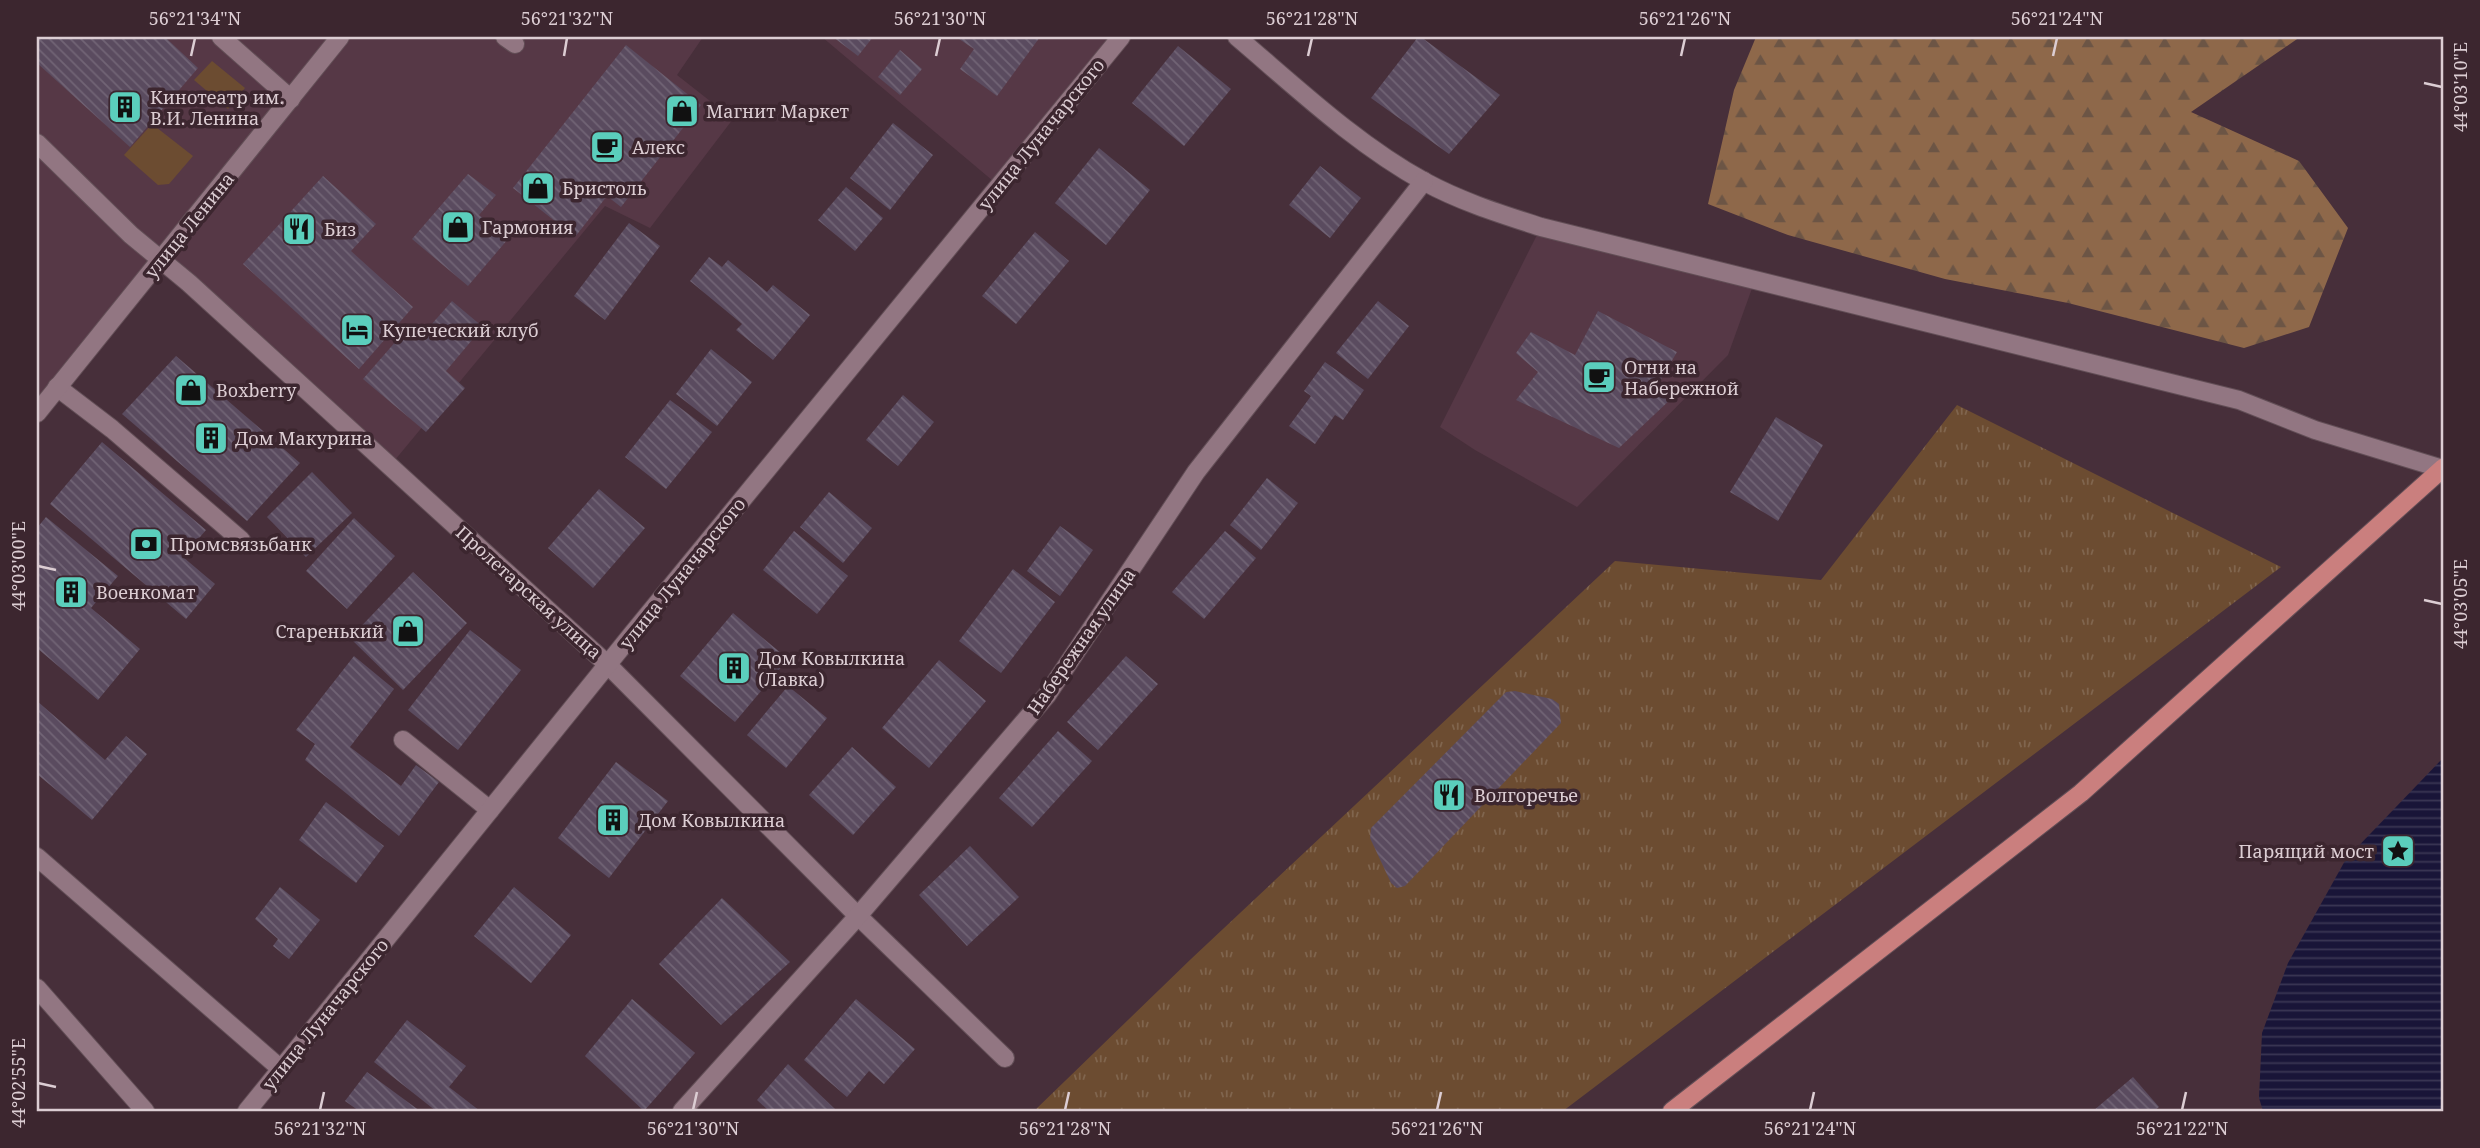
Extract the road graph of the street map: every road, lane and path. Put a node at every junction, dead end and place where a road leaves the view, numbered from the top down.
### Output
1 (221, 37) edge
2 (340, 37) edge
3 (1121, 37) edge
4 (1237, 37) edge
5 (291, 99) junction
6 (37, 143) edge
7 (1424, 181) junction
8 (161, 259) junction
9 (57, 387) junction
10 (37, 413) edge
11 (2443, 469) edge
12 (241, 540) dead end
13 (607, 664) junction
14 (403, 740) dead end
15 (490, 810) junction
16 (37, 857) edge
17 (858, 916) junction
18 (37, 988) edge
19 (1005, 1058) dead end
20 (281, 1069) junction
21 (145, 1111) edge
22 (247, 1111) edge
23 (682, 1111) edge
24 (1672, 1111) edge

1 - 5 street
2 - 5 street, улица Ленина
3 - 13 street, улица Луначарского
4 - 7 street
5 - 8 street, улица Ленина
6 - 8 street, Пролетарская улица
7 - 11 street
7 - 17 street, Набережная улица
8 - 9 street, улица Ленина
8 - 13 street, Пролетарская улица
9 - 10 street, улица Ленина
9 - 12 street
11 - 24 main road
13 - 15 street, улица Луначарского
13 - 17 street, Пролетарская улица
14 - 15 street
15 - 20 street, улица Луначарского
16 - 20 street
17 - 19 street, Пролетарская улица
17 - 23 street, Набережная улица
18 - 21 street
20 - 22 street, улица Луначарского

